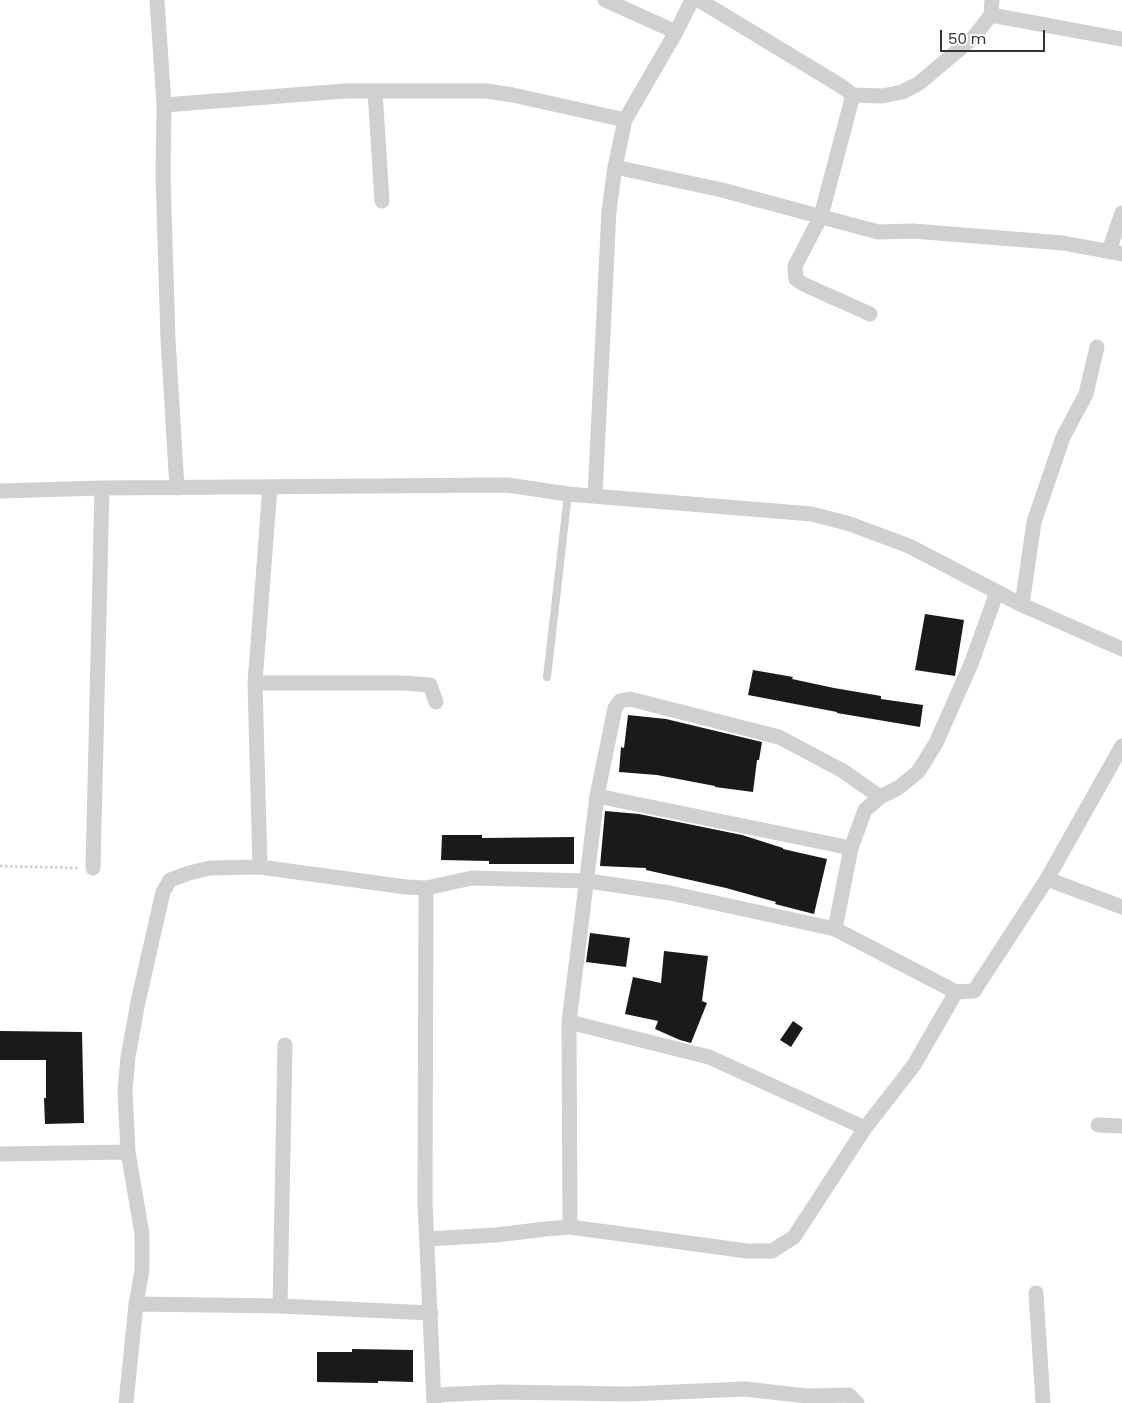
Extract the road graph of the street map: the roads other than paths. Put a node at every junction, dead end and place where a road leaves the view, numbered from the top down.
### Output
1 (157, 0) edge
2 (604, 0) edge
3 (692, 0) edge
4 (699, 0) edge
5 (992, 8) edge
6 (676, 32) junction
7 (1122, 38) edge
8 (376, 91) junction
9 (853, 95) junction
10 (164, 105) junction
11 (625, 120) junction
12 (615, 167) junction
13 (382, 201) dead end
14 (1122, 213) edge
15 (821, 216) junction
16 (1115, 252) edge
17 (870, 314) dead end
18 (1097, 347) dead end
19 (270, 487) junction
20 (102, 488) junction
21 (177, 488) junction
22 (0, 491) edge
23 (568, 494) junction
24 (595, 495) junction
25 (997, 592) junction
26 (1022, 605) junction
27 (1122, 649) edge
28 (547, 677) dead end
29 (255, 683) junction
30 (436, 702) dead end
31 (1122, 746) edge
32 (597, 796) junction
33 (880, 797) junction
34 (851, 848) junction
35 (260, 867) junction
36 (93, 868) road end
37 (1047, 879) junction
38 (588, 881) junction
39 (426, 888) junction
40 (1122, 907) edge
41 (835, 929) junction
42 (956, 992) junction
43 (569, 1022) junction
44 (285, 1045) dead end
45 (1098, 1125) dead end
46 (1122, 1126) edge
47 (865, 1128) junction
48 (128, 1152) junction
49 (0, 1154) edge
50 (570, 1227) junction
51 (428, 1239) junction
52 (1036, 1293) dead end
53 (136, 1304) junction
54 (280, 1306) junction
55 (431, 1313) junction
56 (628, 1398) edge
57 (434, 1399) edge
58 (126, 1403) edge
59 (857, 1403) edge
60 (1043, 1403) edge

1 - 10 street
2 - 6 street
3 - 6 street
4 - 9 street
5 - 7 street
5 - 9 street
6 - 11 street
8 - 10 street
8 - 11 street
8 - 13 street
9 - 15 street
10 - 21 street
11 - 12 street
12 - 15 street
12 - 24 street
14 - 16 street
15 - 16 street
15 - 17 street
18 - 26 street
19 - 21 street
19 - 23 street
19 - 29 street
20 - 21 street
20 - 22 street
20 - 36 street
23 - 24 street
23 - 28 lane
24 - 25 street
25 - 26 street
25 - 33 street
26 - 27 street
29 - 30 street
29 - 35 street
31 - 37 street
32 - 33 street
32 - 34 street
32 - 38 street
33 - 34 street
34 - 41 street
35 - 39 street
35 - 48 street
37 - 40 street
37 - 42 street
38 - 39 street
38 - 41 street
38 - 43 street
39 - 51 street
41 - 42 street
42 - 47 street
43 - 47 street
43 - 50 street
44 - 54 street
45 - 46 street
47 - 50 street
48 - 49 street
48 - 53 street
50 - 51 street
51 - 55 street
52 - 60 street
53 - 54 street
53 - 58 street
54 - 55 street
55 - 57 street
56 - 57 street
56 - 59 street

